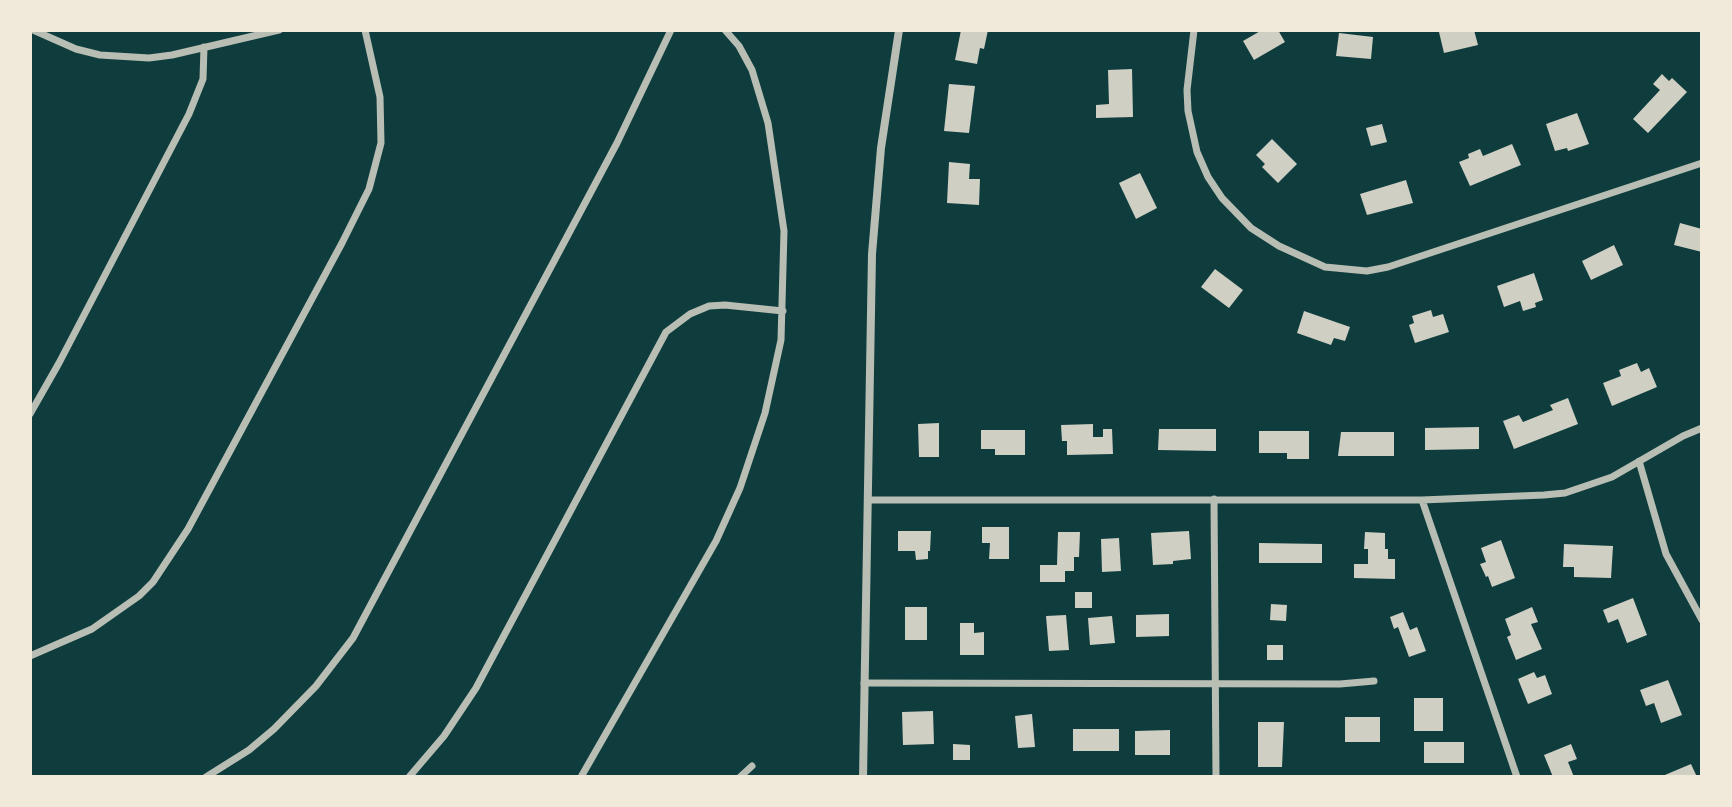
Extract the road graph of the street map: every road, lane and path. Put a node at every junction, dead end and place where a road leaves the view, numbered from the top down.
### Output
1 (33, 30) edge
2 (279, 30) edge
3 (365, 30) edge
4 (671, 30) edge
5 (725, 30) edge
6 (899, 30) edge
7 (1194, 30) edge
8 (204, 47) junction
9 (1702, 163) edge
10 (783, 312) junction
11 (30, 414) edge
12 (1702, 428) edge
13 (1639, 461) junction
14 (1213, 499) junction
15 (868, 500) junction
16 (1422, 500) junction
17 (1702, 620) edge
18 (30, 656) edge
19 (1374, 681) dead end
20 (864, 683) junction
21 (1215, 684) junction
22 (752, 766) dead end
23 (206, 777) edge
24 (409, 777) edge
25 (581, 777) edge
26 (740, 777) edge
27 (863, 777) edge
28 (1216, 777) edge
29 (1517, 777) edge

1 - 8 street
2 - 8 street
3 - 18 street
4 - 23 street
5 - 10 street
6 - 15 street
7 - 9 street
8 - 11 street
10 - 24 street
10 - 25 street
12 - 13 street
13 - 16 street
13 - 17 street
14 - 15 street
14 - 16 street
14 - 21 street
15 - 20 street
16 - 29 street
19 - 21 street
20 - 21 street
20 - 27 street
21 - 28 street
22 - 26 street

